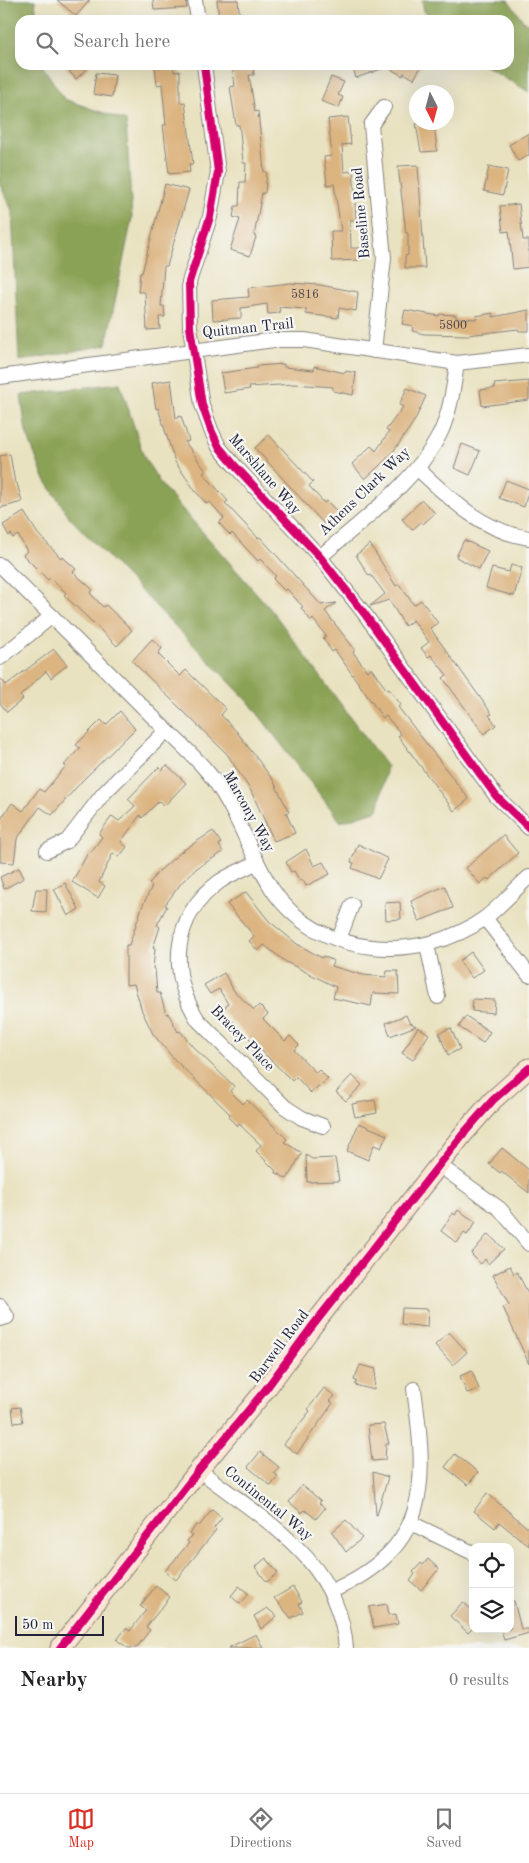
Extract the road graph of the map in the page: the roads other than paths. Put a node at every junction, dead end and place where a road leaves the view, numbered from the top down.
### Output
1 (196, 0) edge
2 (198, 15) edge
3 (205, 70) edge
4 (384, 107) dead end
5 (194, 351) junction
6 (374, 351) junction
7 (529, 356) edge
8 (457, 363) junction
9 (0, 377) edge
10 (417, 468) junction
11 (529, 538) edge
12 (320, 557) junction
13 (0, 566) edge
14 (52, 616) junction
15 (0, 658) edge
16 (166, 731) junction
17 (529, 828) edge
18 (47, 851) dead end
19 (257, 862) junction
20 (529, 877) edge
21 (352, 905) dead end
22 (485, 918) junction
23 (339, 939) junction
24 (427, 945) junction
25 (529, 975) edge
26 (438, 997) dead end
27 (529, 1068) edge
28 (324, 1126) dead end
29 (439, 1165) junction
30 (529, 1244) edge
31 (414, 1389) dead end
32 (199, 1470) junction
33 (411, 1523) junction
34 (469, 1551) edge
35 (332, 1591) junction
36 (60, 1648) edge
37 (346, 1648) edge

1 - 2 street
3 - 5 street, Marshlane Way
4 - 6 street, Baseline Road
5 - 6 street, Quitman Trail
5 - 9 street, Quitman Trail
5 - 12 street, Marshlane Way
6 - 8 street, Quitman Trail
7 - 8 street, Quitman Trail
8 - 10 street, Athens Clark Way
10 - 11 street
10 - 12 street, Athens Clark Way
12 - 17 street, Marshlane Way
13 - 14 street, Marcony Way
14 - 15 street
14 - 16 street, Marcony Way
16 - 18 street
16 - 19 street, Marcony Way
19 - 23 street, Marcony Way
19 - 28 street, Bracey Place
20 - 22 street, Marcony Way
21 - 23 street
22 - 24 street, Marcony Way
22 - 25 street
23 - 24 street, Marcony Way
24 - 26 street
27 - 29 street, Barwell Road
29 - 30 street
29 - 32 street, Barwell Road
31 - 33 street
32 - 35 street, Continental Way
32 - 36 street, Barwell Road
33 - 34 street
33 - 35 street
35 - 37 street, Continental Way

